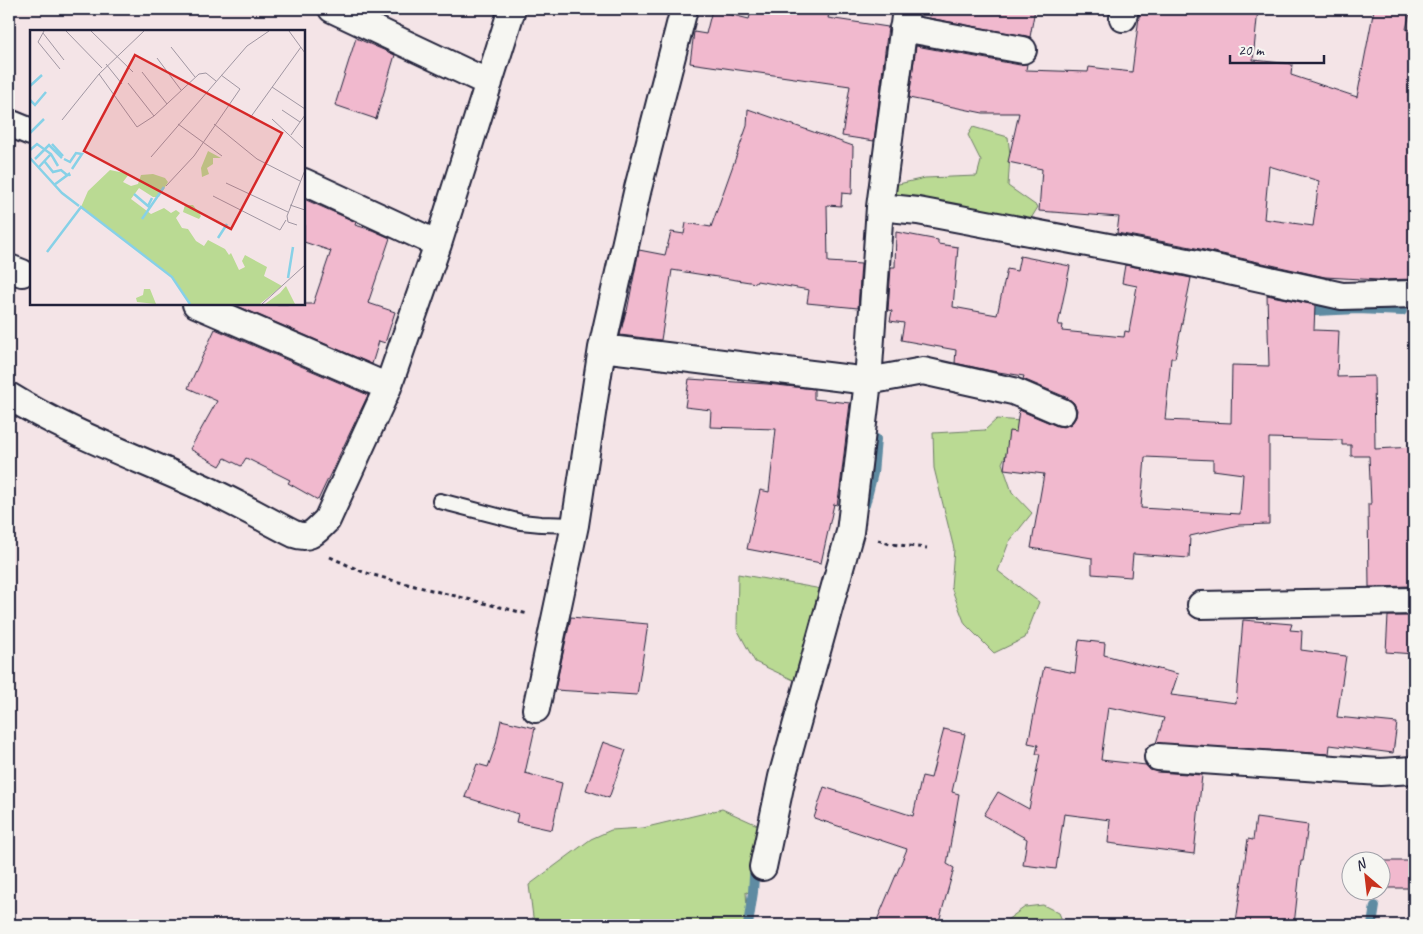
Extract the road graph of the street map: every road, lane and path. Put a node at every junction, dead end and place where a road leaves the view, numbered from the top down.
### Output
1 (332, 9) edge
2 (512, 9) edge
3 (684, 9) edge
4 (904, 18) edge
5 (1023, 50) dead end
6 (489, 83) junction
7 (9, 123) edge
8 (30, 132) edge
9 (305, 182) edge
10 (880, 207) junction
11 (438, 244) junction
12 (1414, 294) edge
13 (198, 305) edge
14 (602, 348) junction
15 (868, 381) junction
16 (388, 387) junction
17 (9, 396) edge
18 (1062, 412) dead end
19 (440, 501) dead end
20 (575, 525) junction
21 (850, 532) junction
22 (304, 537) junction
23 (927, 548) dead end
24 (1414, 601) edge
25 (1201, 605) dead end
26 (556, 620) junction
27 (536, 709) dead end
28 (1158, 757) dead end
29 (1414, 770) edge
30 (763, 867) dead end

1 - 6 street
2 - 6 street
3 - 14 street
4 - 5 street
4 - 10 street
6 - 11 street
7 - 8 street
9 - 11 street
10 - 12 street
10 - 15 street
11 - 16 street
13 - 16 street
14 - 15 street
14 - 20 street
15 - 18 street
15 - 21 street
16 - 22 street
17 - 22 street
19 - 20 lane
20 - 26 street
21 - 23 path
21 - 30 street
22 - 26 path
24 - 25 street
26 - 27 street
28 - 29 street

